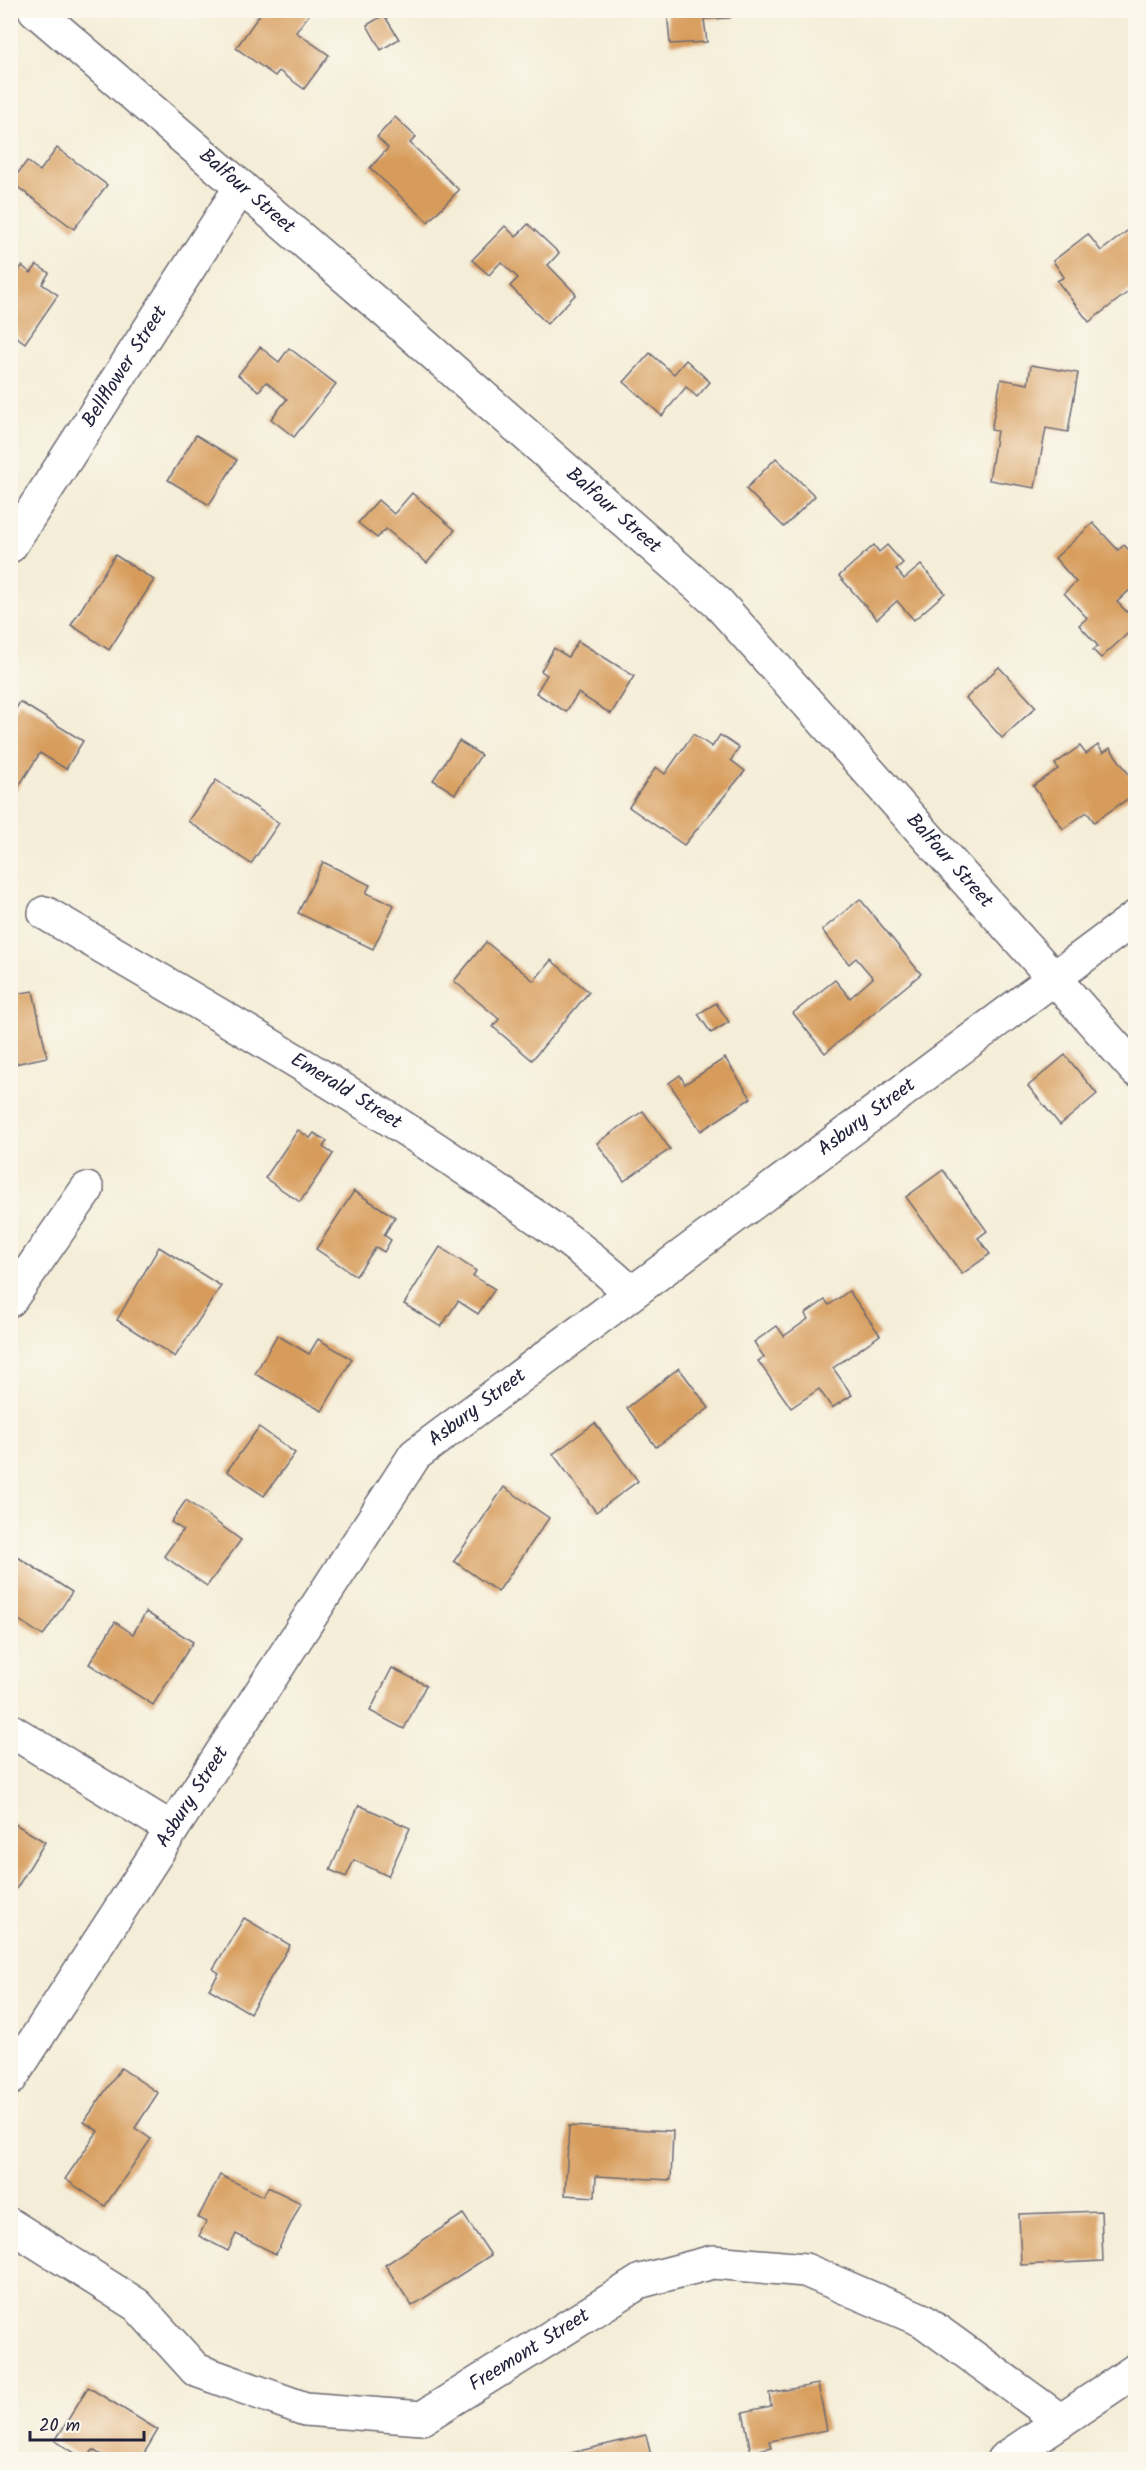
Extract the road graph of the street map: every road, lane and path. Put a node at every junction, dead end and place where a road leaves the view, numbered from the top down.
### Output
1 (34, 10) edge
2 (241, 187) junction
3 (10, 546) edge
4 (45, 913) dead end
5 (1136, 917) edge
6 (1052, 978) junction
7 (1136, 1070) edge
8 (87, 1189) dead end
9 (630, 1292) junction
10 (10, 1300) edge
11 (10, 1730) edge
12 (172, 1829) junction
13 (10, 2079) edge
14 (10, 2225) edge
15 (1136, 2370) edge
16 (1061, 2421) junction
17 (1003, 2460) edge

1 - 2 street, Balfour Street
2 - 3 street, Bellflower Street
2 - 6 street, Balfour Street
4 - 9 street, Emerald Street
5 - 6 street, Asbury Street
6 - 7 street, Balfour Street
6 - 9 street, Asbury Street
8 - 10 street
9 - 12 street, Asbury Street
11 - 12 street
12 - 13 street, Asbury Street
14 - 16 street, Freemont Street
15 - 16 street
16 - 17 street

